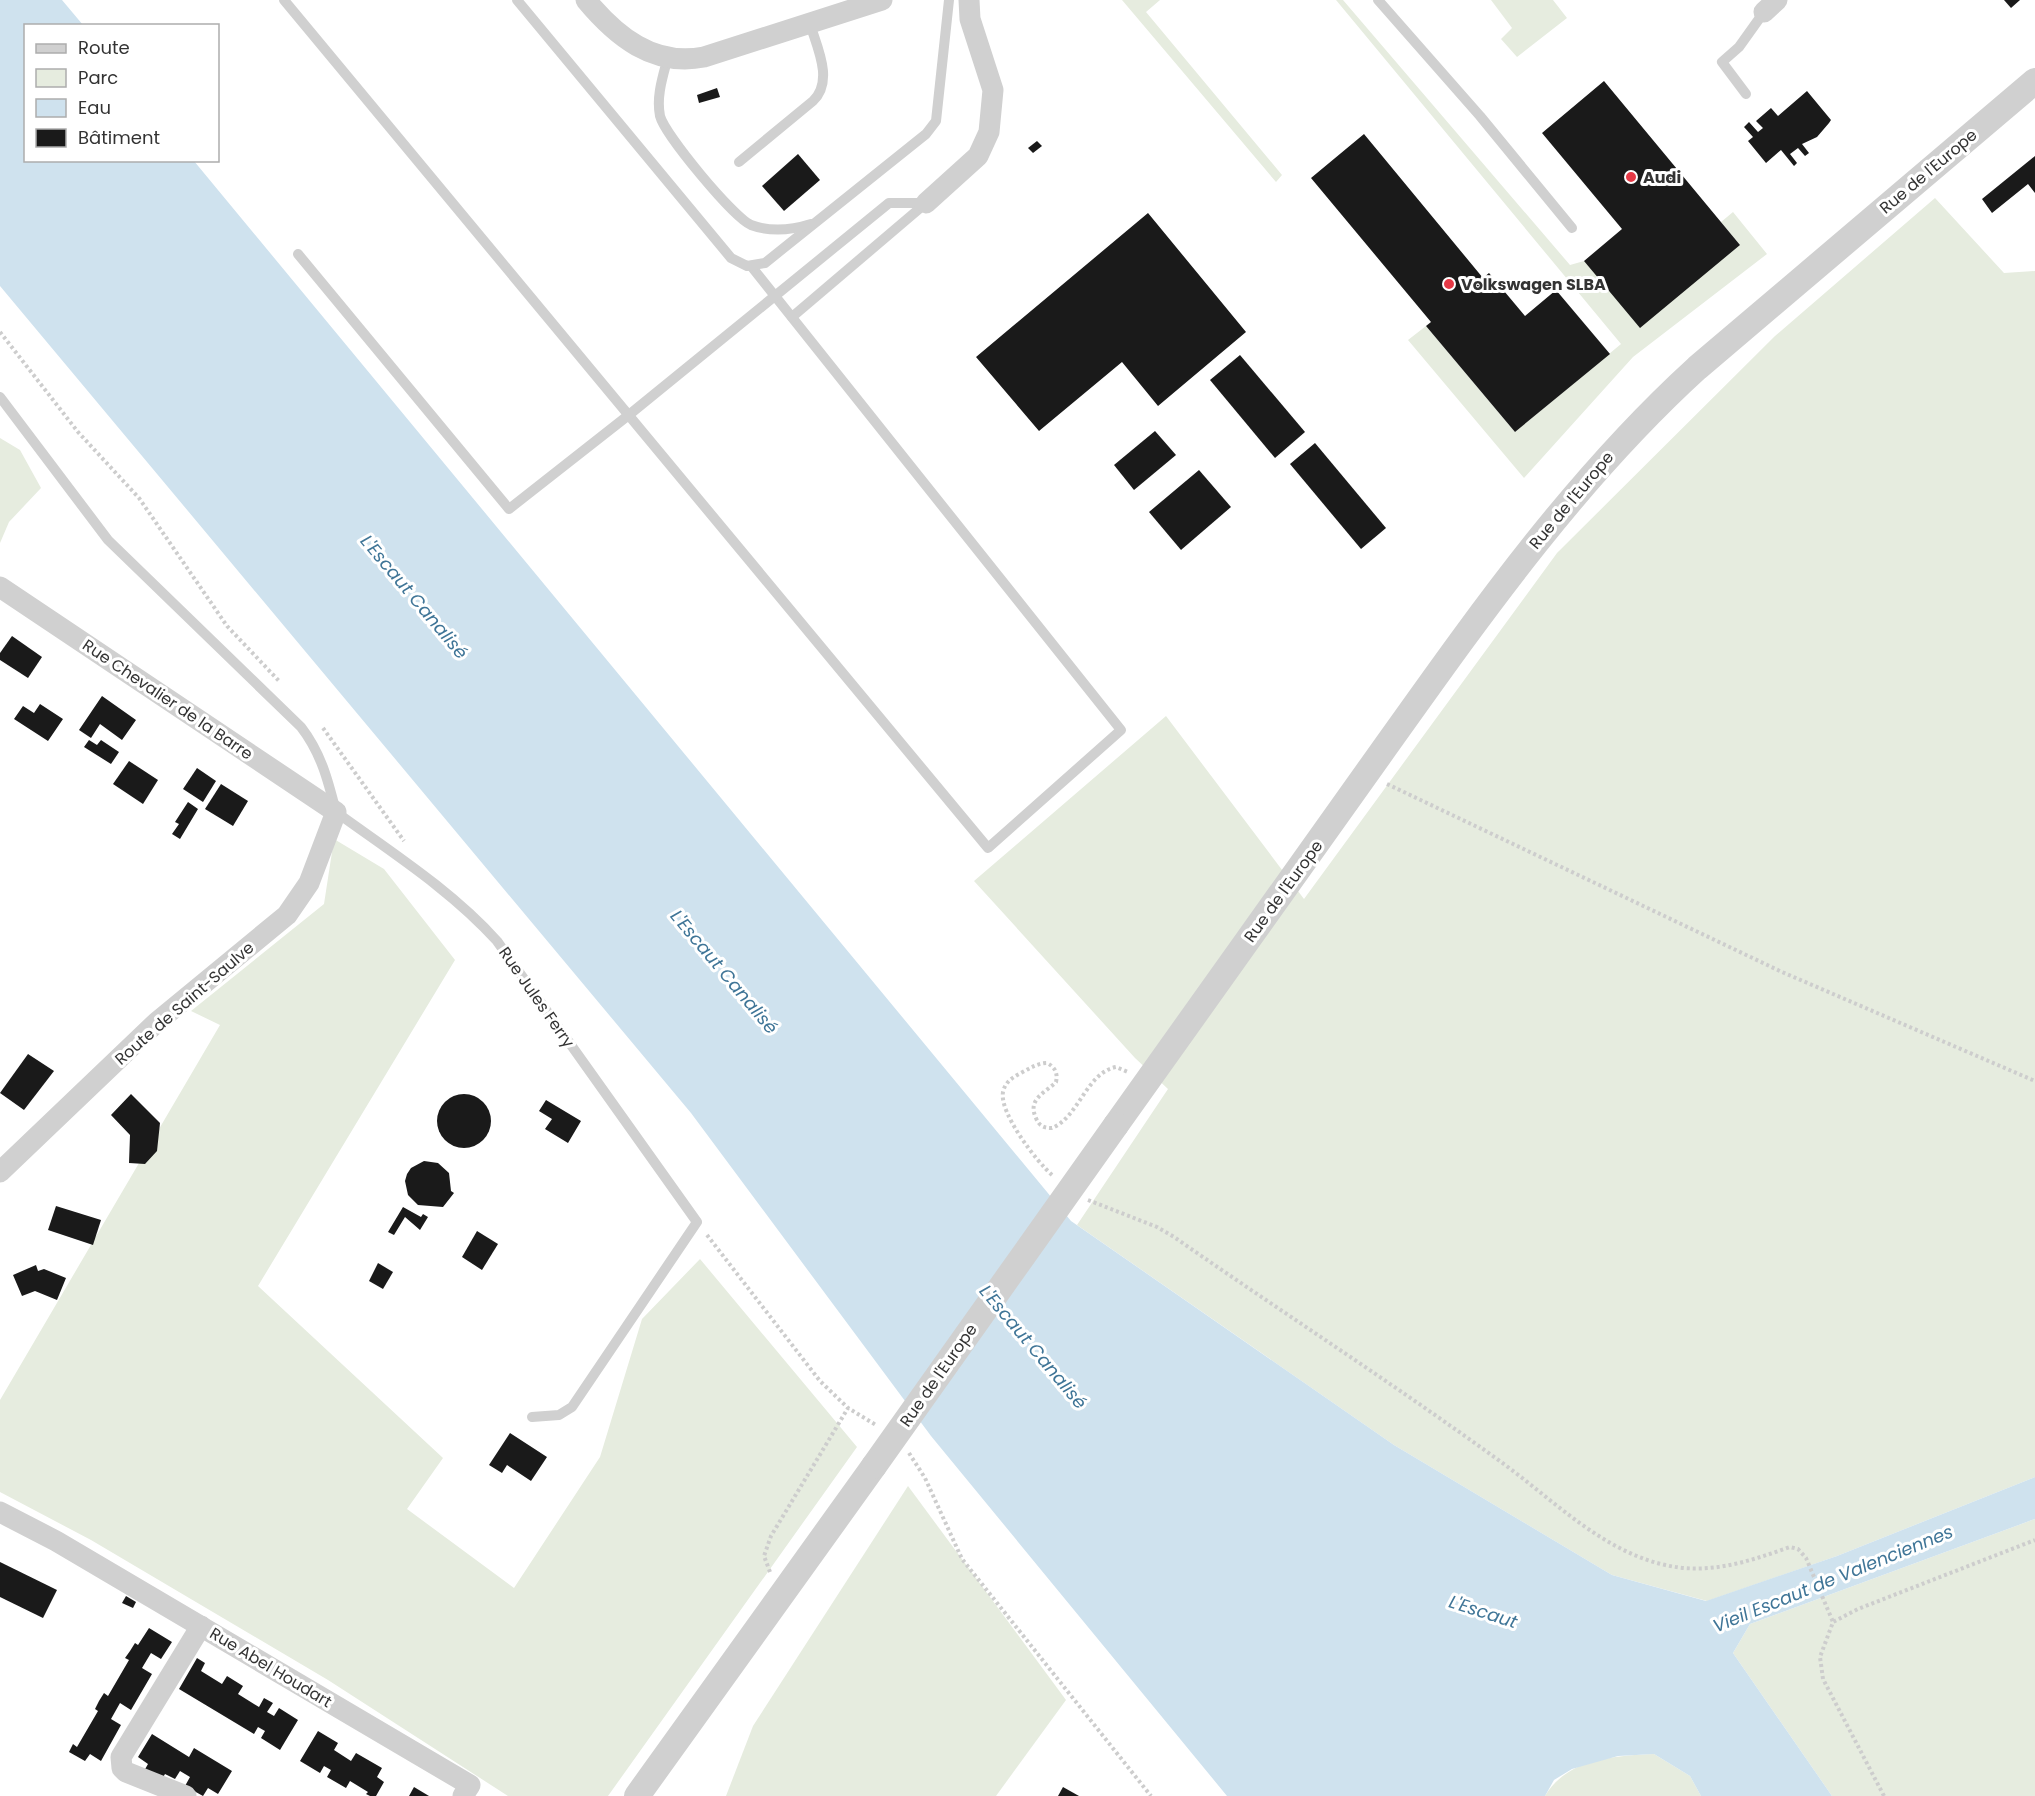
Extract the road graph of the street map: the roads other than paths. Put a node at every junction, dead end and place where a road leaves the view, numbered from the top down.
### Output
1 (284, 0) edge
2 (517, 0) edge
3 (586, 0) edge
4 (882, 0) edge
5 (949, 0) edge
6 (969, 0) edge
7 (1378, 0) edge
8 (1770, 6) edge
9 (810, 24) junction
10 (668, 57) junction
11 (2035, 81) edge
12 (1746, 94) dead end
13 (739, 162) dead end
14 (926, 203) junction
15 (817, 223) junction
16 (1572, 228) dead end
17 (298, 254) dead end
18 (751, 266) junction
19 (776, 297) junction
20 (792, 317) junction
21 (0, 397) edge
22 (630, 414) junction
23 (0, 587) edge
24 (336, 812) junction
25 (0, 1172) edge
26 (532, 1417) dead end
27 (0, 1512) edge
28 (201, 1626) junction
29 (467, 1790) edge
30 (186, 1796) edge
31 (637, 1796) edge

1 - 22 lane
2 - 18 lane
3 - 10 street
4 - 9 street
5 - 15 lane
6 - 14 street
7 - 16 lane
8 - 12 lane
9 - 10 street
9 - 13 lane
10 - 15 lane
11 - 31 street, Rue de l'Europe, bridge
14 - 19 lane
14 - 20 lane
15 - 18 lane
17 - 22 lane
18 - 19 lane
19 - 20 lane
19 - 22 lane
20 - 22 lane
21 - 24 lane
23 - 24 street, Rue Chevalier de la Barre
24 - 25 street, Route de Saint-Saulve
24 - 26 lane, Rue Jules Ferry
27 - 28 street
28 - 29 street, Rue Abel Houdart
28 - 30 street, Rue Abel Houdart

